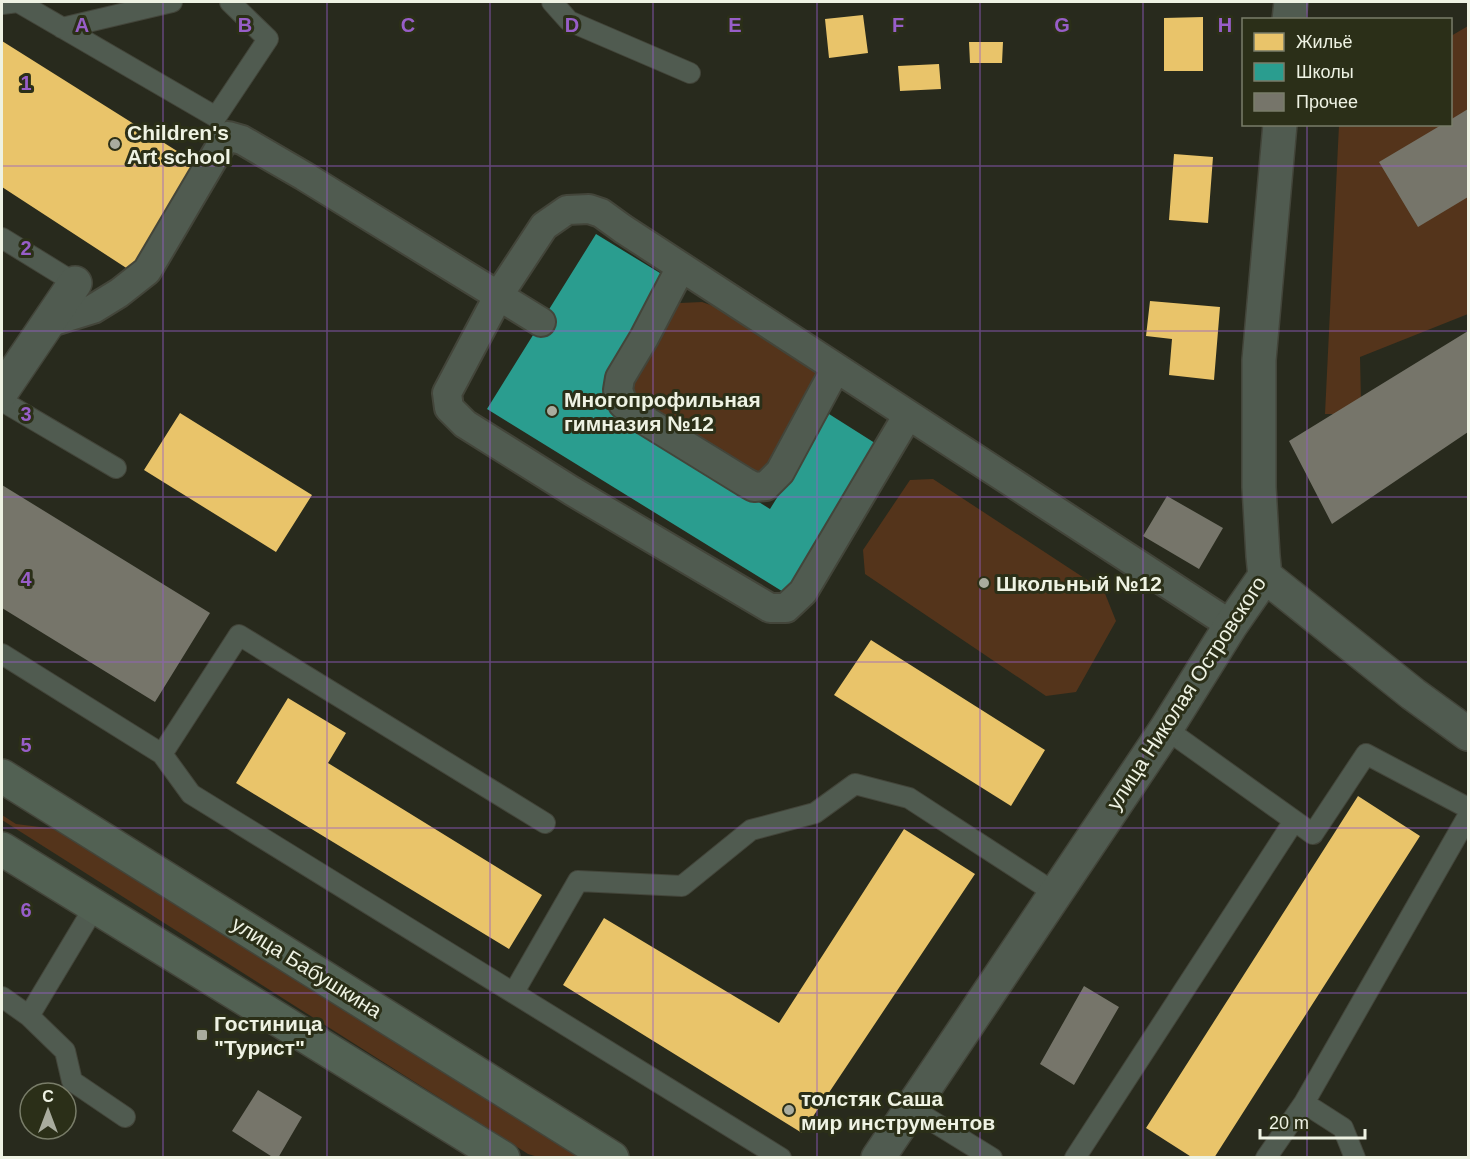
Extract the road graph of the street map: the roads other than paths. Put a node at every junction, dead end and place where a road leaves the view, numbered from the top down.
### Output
1 (172, 2) edge
2 (230, 2) edge
3 (552, 2) edge
4 (1291, 2) edge
5 (2, 4) edge
6 (1289, 18) edge
7 (62, 28) junction
8 (690, 73) dead end
9 (1280, 126) edge
10 (2, 238) edge
11 (681, 267) junction
12 (75, 283) joint
13 (541, 322) dead end
14 (48, 323) junction
15 (836, 368) junction
16 (2, 391) edge
17 (2, 401) edge
18 (908, 415) junction
19 (116, 468) dead end
20 (1265, 576) junction
21 (1231, 625) junction
22 (2, 654) edge
23 (1166, 729) junction
24 (1468, 734) edge
25 (162, 754) junction
26 (2, 776) edge
27 (1468, 808) edge
28 (1468, 816) edge
29 (1294, 821) junction
30 (545, 823) dead end
31 (2, 849) edge
32 (1055, 893) junction
33 (95, 906) junction
34 (514, 992) junction
35 (2, 996) edge
36 (29, 1016) junction
37 (1304, 1102) junction
38 (911, 1108) junction
39 (125, 1117) dead end
40 (503, 1158) edge
41 (612, 1158) edge
42 (781, 1158) edge
43 (878, 1158) edge
44 (992, 1158) edge
45 (1075, 1158) edge
46 (1266, 1158) edge
47 (1355, 1158) edge

1 - 7 lane
2 - 7 lane
3 - 8 lane
4 - 6 street
5 - 7 lane
9 - 20 street, улица Николая Островского
10 - 12 lane
11 - 15 street
11 - 15 street
11 - 18 street
12 - 14 street
13 - 14 street
14 - 16 street
15 - 18 street
17 - 19 lane
18 - 21 street
20 - 21 street, улица Николая Островского
20 - 24 street
21 - 23 street, улица Николая Островского
22 - 25 lane
23 - 29 lane
23 - 32 street, улица Николая Островского
25 - 30 lane
25 - 34 lane
26 - 41 main road, улица Бабушкина
27 - 29 lane
28 - 37 lane
29 - 45 lane
31 - 33 main road
32 - 34 lane
32 - 38 street, улица Николая Островского
33 - 36 lane
33 - 40 main road
34 - 42 lane
35 - 36 lane
36 - 39 lane
37 - 46 lane
37 - 47 lane
38 - 43 street, улица Николая Островского
38 - 44 lane

